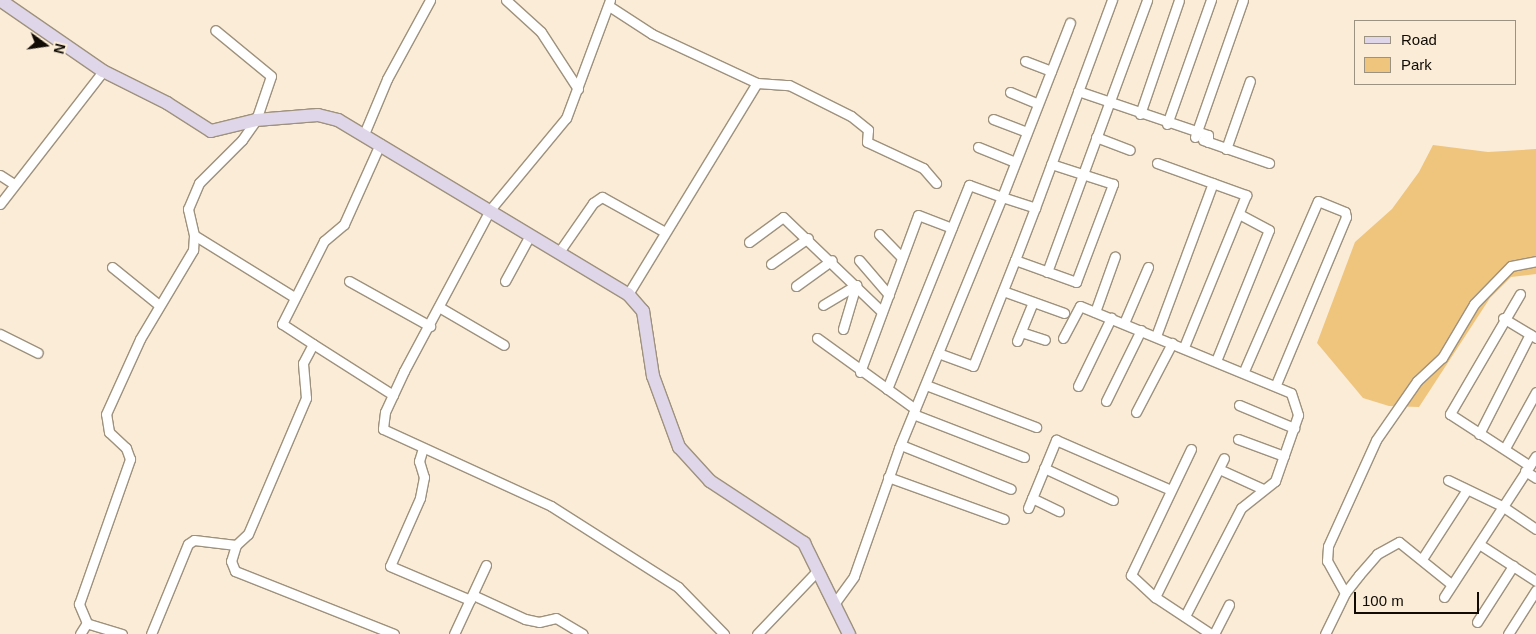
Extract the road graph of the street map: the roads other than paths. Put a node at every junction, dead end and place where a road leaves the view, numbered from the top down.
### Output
1 (0, 0) edge
2 (430, 0) edge
3 (506, 0) edge
4 (1112, 0) edge
5 (1147, 0) edge
6 (1179, 0) edge
7 (1211, 0) edge
8 (1243, 0) edge
9 (609, 3) edge
10 (1070, 23) dead end
11 (215, 30) dead end
12 (1025, 61) dead end
13 (103, 71) junction
14 (1051, 71) junction
15 (1250, 81) dead end
16 (757, 83) junction
17 (578, 89) junction
18 (1078, 91) junction
19 (1010, 92) dead end
20 (1109, 102) junction
21 (1038, 104) junction
22 (1140, 114) junction
23 (992, 119) dead end
24 (256, 120) junction
25 (1167, 124) junction
26 (1027, 132) junction
27 (364, 134) junction
28 (1196, 135) junction
29 (1096, 137) junction
30 (380, 144) junction
31 (978, 147) dead end
32 (1226, 148) junction
33 (1130, 150) dead end
34 (1015, 162) junction
35 (1157, 163) dead end
36 (1052, 164) junction
37 (1269, 164) dead end
38 (1082, 174) junction
39 (0, 175) edge
40 (936, 183) dead end
41 (1213, 183) junction
42 (14, 184) junction
43 (1002, 197) junction
44 (0, 204) edge
45 (1035, 208) junction
46 (490, 210) junction
47 (1239, 214) junction
48 (952, 228) junction
49 (665, 232) junction
50 (879, 234) dead end
51 (194, 235) junction
52 (529, 238) junction
53 (808, 238) junction
54 (749, 242) dead end
55 (558, 252) junction
56 (1115, 256) dead end
57 (902, 258) junction
58 (832, 260) junction
59 (859, 260) dead end
60 (1015, 260) junction
61 (1536, 261) edge
62 (771, 264) dead end
63 (112, 266) dead end
64 (1148, 267) dead end
65 (1047, 272) junction
66 (349, 281) dead end
67 (505, 281) dead end
68 (856, 285) junction
69 (796, 286) dead end
70 (1003, 291) junction
71 (628, 294) junction
72 (889, 294) junction
73 (1520, 294) dead end
74 (837, 296) junction
75 (294, 297) junction
76 (1034, 302) junction
77 (159, 305) junction
78 (822, 305) dead end
79 (439, 307) junction
80 (849, 307) junction
81 (882, 312) junction
82 (1095, 312) junction
83 (1064, 313) dead end
84 (1111, 318) junction
85 (1503, 318) junction
86 (1124, 324) junction
87 (430, 326) junction
88 (843, 329) dead end
89 (1140, 330) junction
90 (1021, 332) junction
91 (0, 334) edge
92 (1156, 336) junction
93 (1533, 336) edge
94 (817, 338) dead end
95 (1063, 338) dead end
96 (1045, 340) dead end
97 (1017, 341) dead end
98 (1172, 343) junction
99 (313, 344) junction
100 (504, 346) dead end
101 (1184, 347) junction
102 (38, 353) dead end
103 (938, 353) junction
104 (1216, 361) junction
105 (1244, 371) junction
106 (860, 372) junction
107 (1276, 384) junction
108 (926, 385) junction
109 (1078, 386) dead end
110 (887, 389) junction
111 (1536, 392) edge
112 (393, 395) junction
113 (1106, 400) dead end
114 (1239, 405) dead end
115 (914, 411) junction
116 (1136, 412) dead end
117 (1036, 428) dead end
118 (1294, 428) junction
119 (1479, 434) junction
120 (1238, 439) dead end
121 (901, 445) junction
122 (423, 448) junction
123 (1505, 448) junction
124 (1192, 449) dead end
125 (1284, 456) junction
126 (1536, 456) edge
127 (1024, 457) dead end
128 (1224, 458) dead end
129 (1044, 468) junction
130 (1528, 468) junction
131 (1219, 469) junction
132 (888, 477) junction
133 (1536, 478) edge
134 (1448, 480) dead end
135 (1011, 489) dead end
136 (1263, 489) junction
137 (1171, 490) junction
138 (1466, 491) junction
139 (1032, 498) junction
140 (1113, 500) dead end
141 (1502, 506) junction
142 (1028, 508) dead end
143 (1059, 511) dead end
144 (1004, 519) dead end
145 (1536, 529) edge
146 (1479, 544) junction
147 (236, 545) junction
148 (1422, 559) junction
149 (486, 565) dead end
150 (1513, 566) junction
151 (818, 570) junction
152 (1536, 581) edge
153 (1451, 584) junction
154 (1536, 590) edge
155 (1345, 593) junction
156 (1155, 597) junction
157 (1444, 597) dead end
158 (471, 598) junction
159 (834, 604) junction
160 (1229, 605) dead end
161 (1185, 616) junction
162 (1477, 622) dead end
163 (87, 623) junction
164 (80, 634) edge
165 (122, 634) edge
166 (151, 634) edge
167 (394, 634) edge
168 (454, 634) edge
169 (584, 634) edge
170 (724, 634) edge
171 (758, 634) edge
172 (849, 634) edge
173 (1212, 634) edge
174 (1325, 634) edge
175 (1508, 634) edge

1 - 13 street
2 - 27 street
3 - 17 street
4 - 18 street
5 - 20 street
6 - 22 street
7 - 25 street
8 - 28 street
9 - 16 street
9 - 17 street
10 - 14 street
11 - 24 street
12 - 14 street
13 - 24 street
13 - 42 street
14 - 21 street
15 - 32 street
16 - 40 street
16 - 49 street
17 - 46 street
18 - 20 street
18 - 36 street
19 - 21 street
20 - 22 street
20 - 29 street
21 - 26 street
22 - 25 street
23 - 26 street
24 - 27 street
24 - 51 street
25 - 28 street
26 - 34 street
27 - 30 street
28 - 32 street
29 - 33 street
29 - 38 street
30 - 46 street
30 - 75 street
31 - 34 street
32 - 37 street
34 - 43 street
35 - 41 street
36 - 38 street
36 - 45 street
38 - 65 street
38 - 65 street
39 - 42 street
41 - 47 street
41 - 92 street
42 - 44 street
43 - 45 street
43 - 48 street
43 - 103 street
45 - 60 street
46 - 52 street
46 - 79 street
47 - 101 street
47 - 104 street
48 - 57 street
48 - 110 street
49 - 55 street
49 - 71 street
50 - 57 street
51 - 75 street
51 - 77 street
52 - 55 street
52 - 67 street
53 - 54 street
53 - 58 street
53 - 62 street
55 - 71 street
56 - 82 street
57 - 72 street
58 - 68 street
58 - 69 street
59 - 72 street
60 - 65 street
60 - 70 street
61 - 155 street
63 - 77 street
64 - 86 street
66 - 87 street
68 - 74 street
68 - 80 street
68 - 81 street
70 - 76 street
70 - 103 street
71 - 151 street
72 - 81 street
73 - 85 street
74 - 78 street
74 - 80 street
75 - 99 street
76 - 83 street
76 - 90 street
77 - 163 street
79 - 87 street
79 - 100 street
80 - 88 street
81 - 106 street
82 - 84 street
82 - 95 street
84 - 86 street
84 - 109 street
85 - 93 street
85 - 119 street
86 - 89 street
87 - 112 street
89 - 92 street
89 - 113 street
90 - 96 street
90 - 97 street
91 - 102 street
92 - 98 street
93 - 119 street
94 - 106 street
98 - 101 street
98 - 116 street
99 - 112 street
99 - 147 street
101 - 104 street
103 - 108 street
104 - 105 street
105 - 107 street
105 - 107 street
106 - 110 street
107 - 118 street
108 - 115 street
108 - 117 street
110 - 115 street
111 - 123 street
112 - 122 street
114 - 118 street
115 - 121 street
115 - 127 street
118 - 125 street
119 - 123 street
120 - 125 street
121 - 132 street
121 - 135 street
122 - 158 street
122 - 170 street
123 - 130 street
124 - 137 street
125 - 136 street
126 - 130 street
128 - 131 street
129 - 137 street
129 - 139 street
129 - 140 street
130 - 133 street
130 - 141 street
131 - 136 street
131 - 156 street
132 - 144 street
132 - 159 street
134 - 138 street
136 - 161 street
137 - 156 street
138 - 141 street
138 - 148 street
139 - 142 street
139 - 143 street
141 - 145 street
141 - 146 street
146 - 150 street
146 - 153 street
147 - 166 street
147 - 167 street
148 - 153 street
148 - 155 street
149 - 158 street
150 - 152 street
150 - 162 street
151 - 159 street
151 - 171 street
153 - 157 street
154 - 175 street
155 - 174 street
156 - 161 street
158 - 168 street
158 - 169 street
159 - 172 street
160 - 173 street
161 - 173 street
163 - 164 street
163 - 165 street

